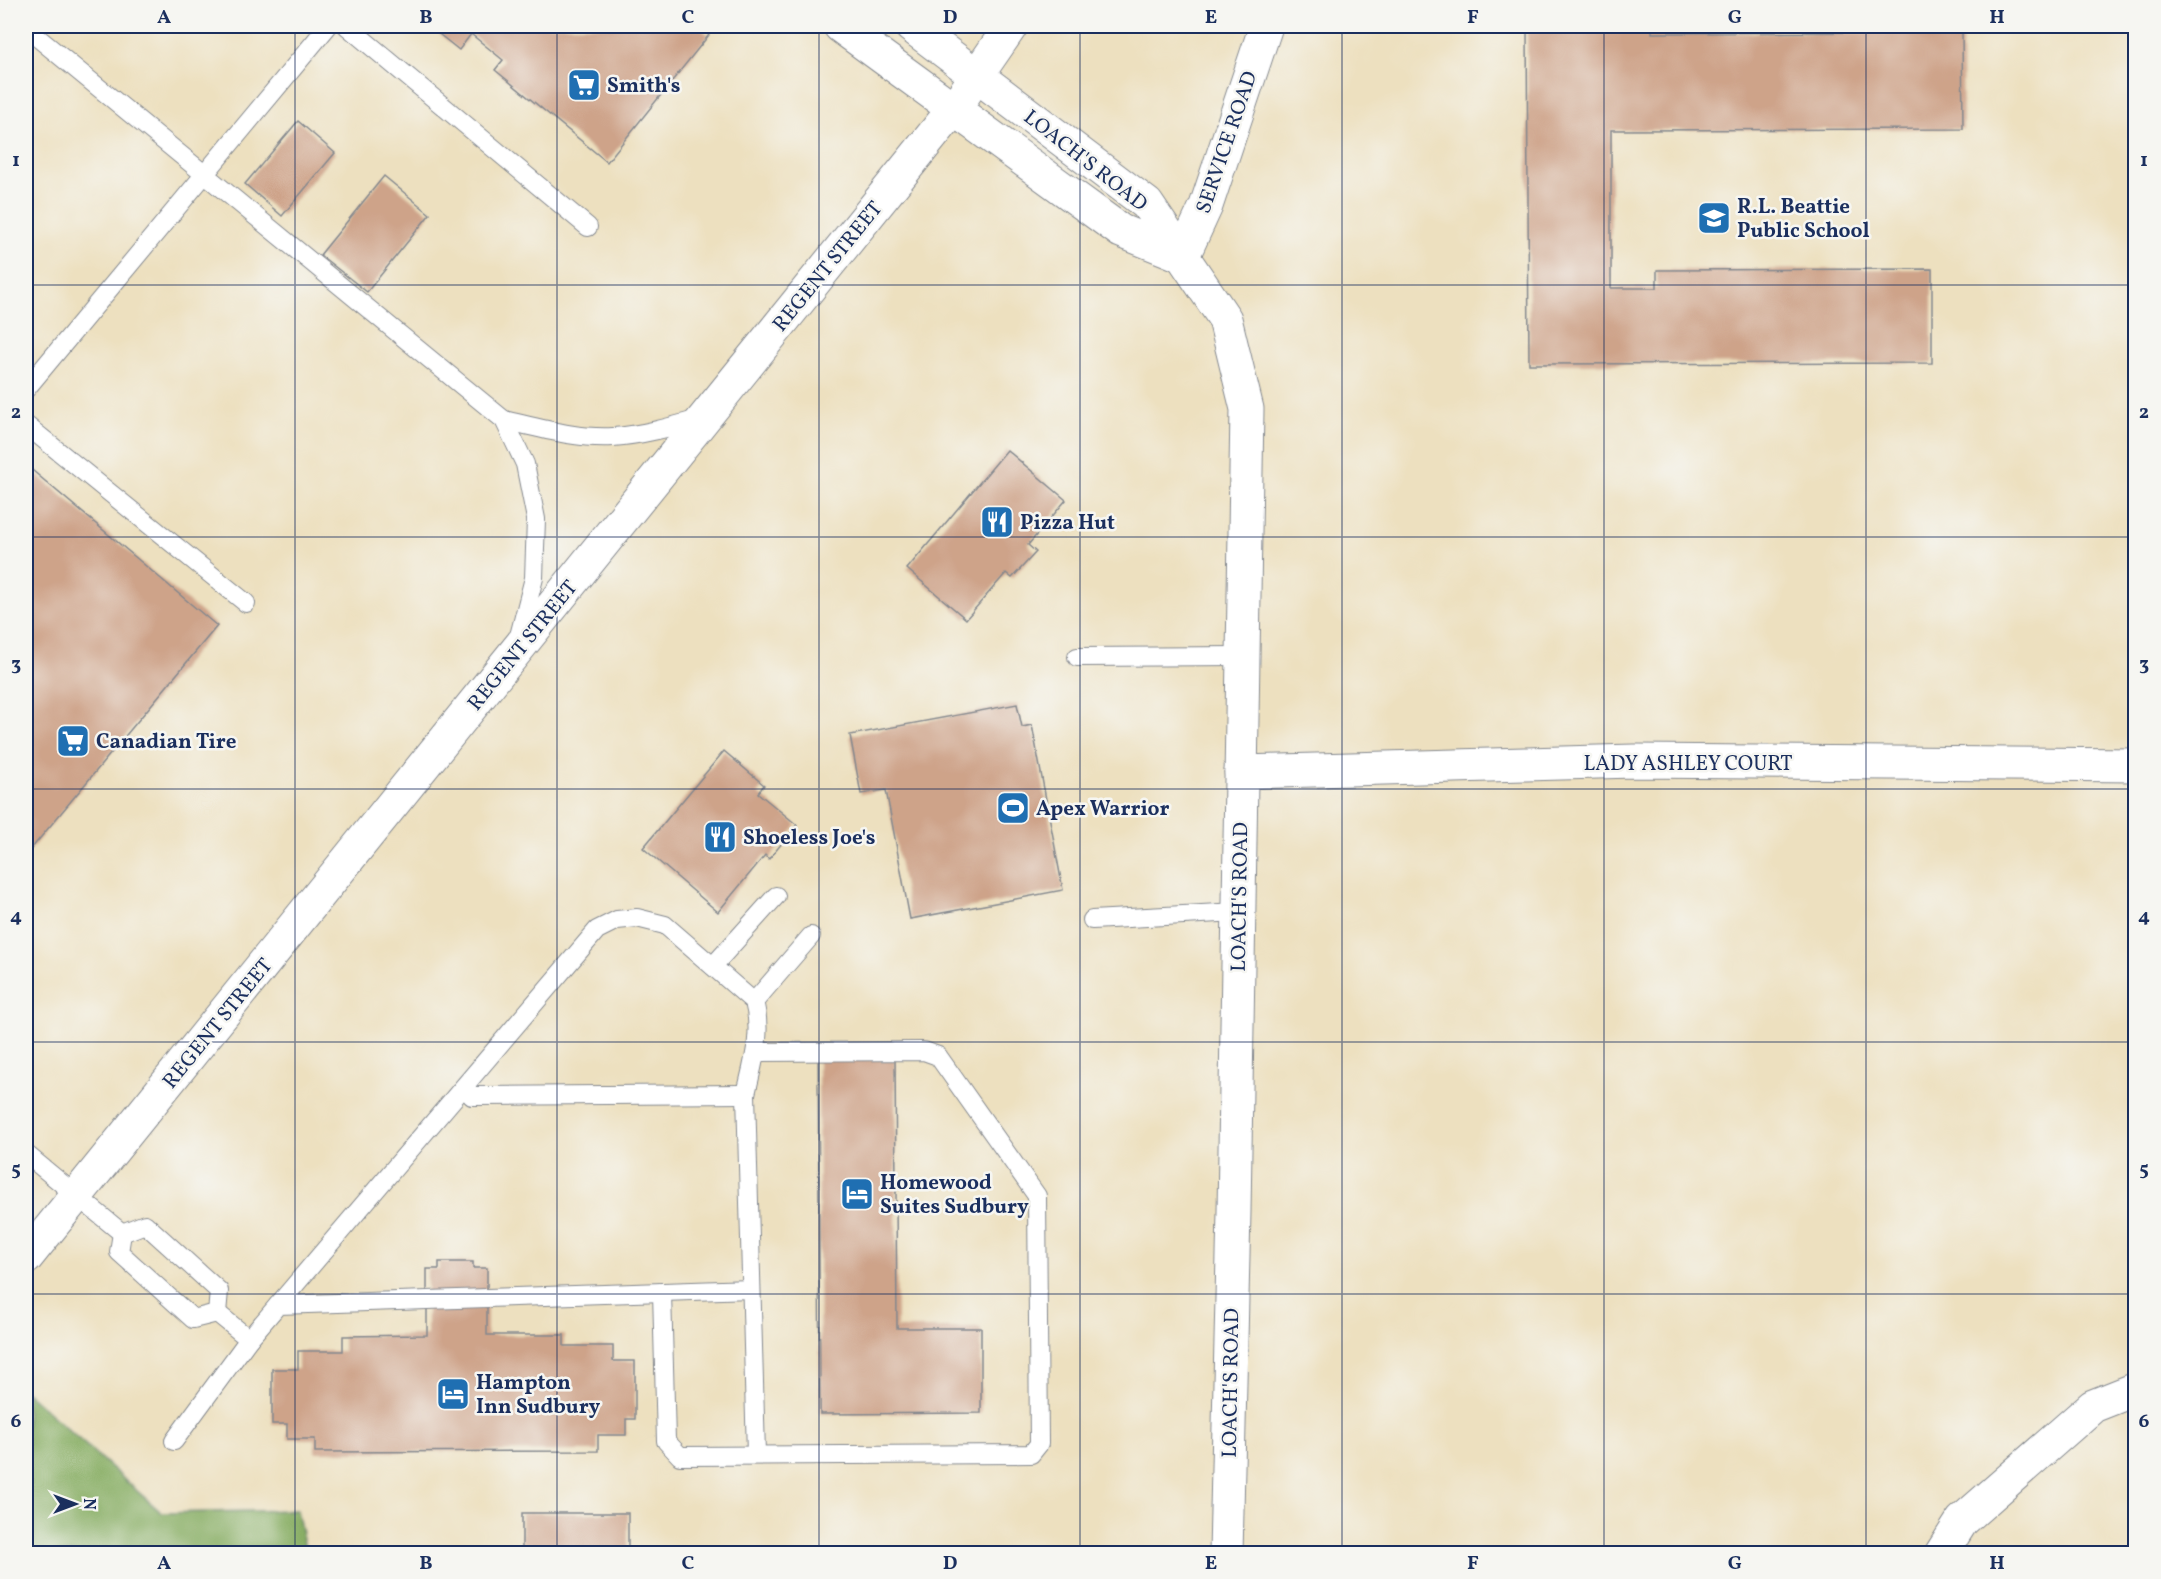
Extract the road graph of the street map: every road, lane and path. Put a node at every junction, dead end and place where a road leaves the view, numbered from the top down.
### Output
1 (328, 26) edge
2 (347, 26) edge
3 (840, 26) edge
4 (911, 26) edge
5 (1011, 26) edge
6 (1266, 26) edge
7 (26, 28) edge
8 (977, 75) junction
9 (953, 110) junction
10 (204, 174) junction
11 (588, 227) dead end
12 (1183, 256) junction
13 (26, 389) edge
14 (705, 418) junction
15 (504, 420) junction
16 (26, 425) edge
17 (246, 603) dead end
18 (513, 655) junction
19 (1243, 656) junction
20 (1077, 657) dead end
21 (2136, 765) edge
22 (1241, 772) junction
23 (776, 896) dead end
24 (1238, 912) junction
25 (1092, 920) dead end
26 (811, 936) dead end
27 (712, 966) junction
28 (754, 1002) junction
29 (756, 1052) junction
30 (464, 1087) junction
31 (746, 1094) junction
32 (26, 1154) edge
33 (78, 1195) junction
34 (122, 1233) junction
35 (26, 1258) edge
36 (751, 1288) junction
37 (662, 1292) junction
38 (278, 1305) junction
39 (217, 1313) junction
40 (249, 1338) junction
41 (2136, 1389) edge
42 (174, 1441) dead end
43 (756, 1454) junction
44 (1226, 1554) edge
45 (1941, 1554) edge

1 - 10 lane
2 - 11 lane
3 - 9 street, LOACH'S ROAD
4 - 8 street, LOACH'S ROAD
5 - 8 street, REGENT STREET
6 - 12 street, SERVICE ROAD
7 - 10 lane
8 - 9 street, REGENT STREET
8 - 12 street, LOACH'S ROAD
9 - 12 street, LOACH'S ROAD
9 - 14 street, REGENT STREET
10 - 13 lane
10 - 15 lane
12 - 19 street, LOACH'S ROAD
14 - 15 lane
14 - 18 street, REGENT STREET
15 - 18 lane
16 - 17 lane
18 - 33 street, REGENT STREET
19 - 20 lane
19 - 22 street, LOACH'S ROAD
21 - 22 street, LADY ASHLEY COURT
22 - 24 street, LOACH'S ROAD
23 - 27 lane
24 - 25 lane
24 - 44 street, LOACH'S ROAD
26 - 28 lane
27 - 28 lane
27 - 30 lane
28 - 29 lane
29 - 31 lane
29 - 43 lane
30 - 31 lane
30 - 38 lane
31 - 36 lane
32 - 33 lane
33 - 34 lane
33 - 35 street, REGENT STREET
34 - 39 lane
34 - 39 lane
36 - 37 lane
36 - 43 lane
37 - 38 lane
37 - 43 lane
38 - 40 lane
39 - 40 lane
40 - 42 lane
41 - 45 street

